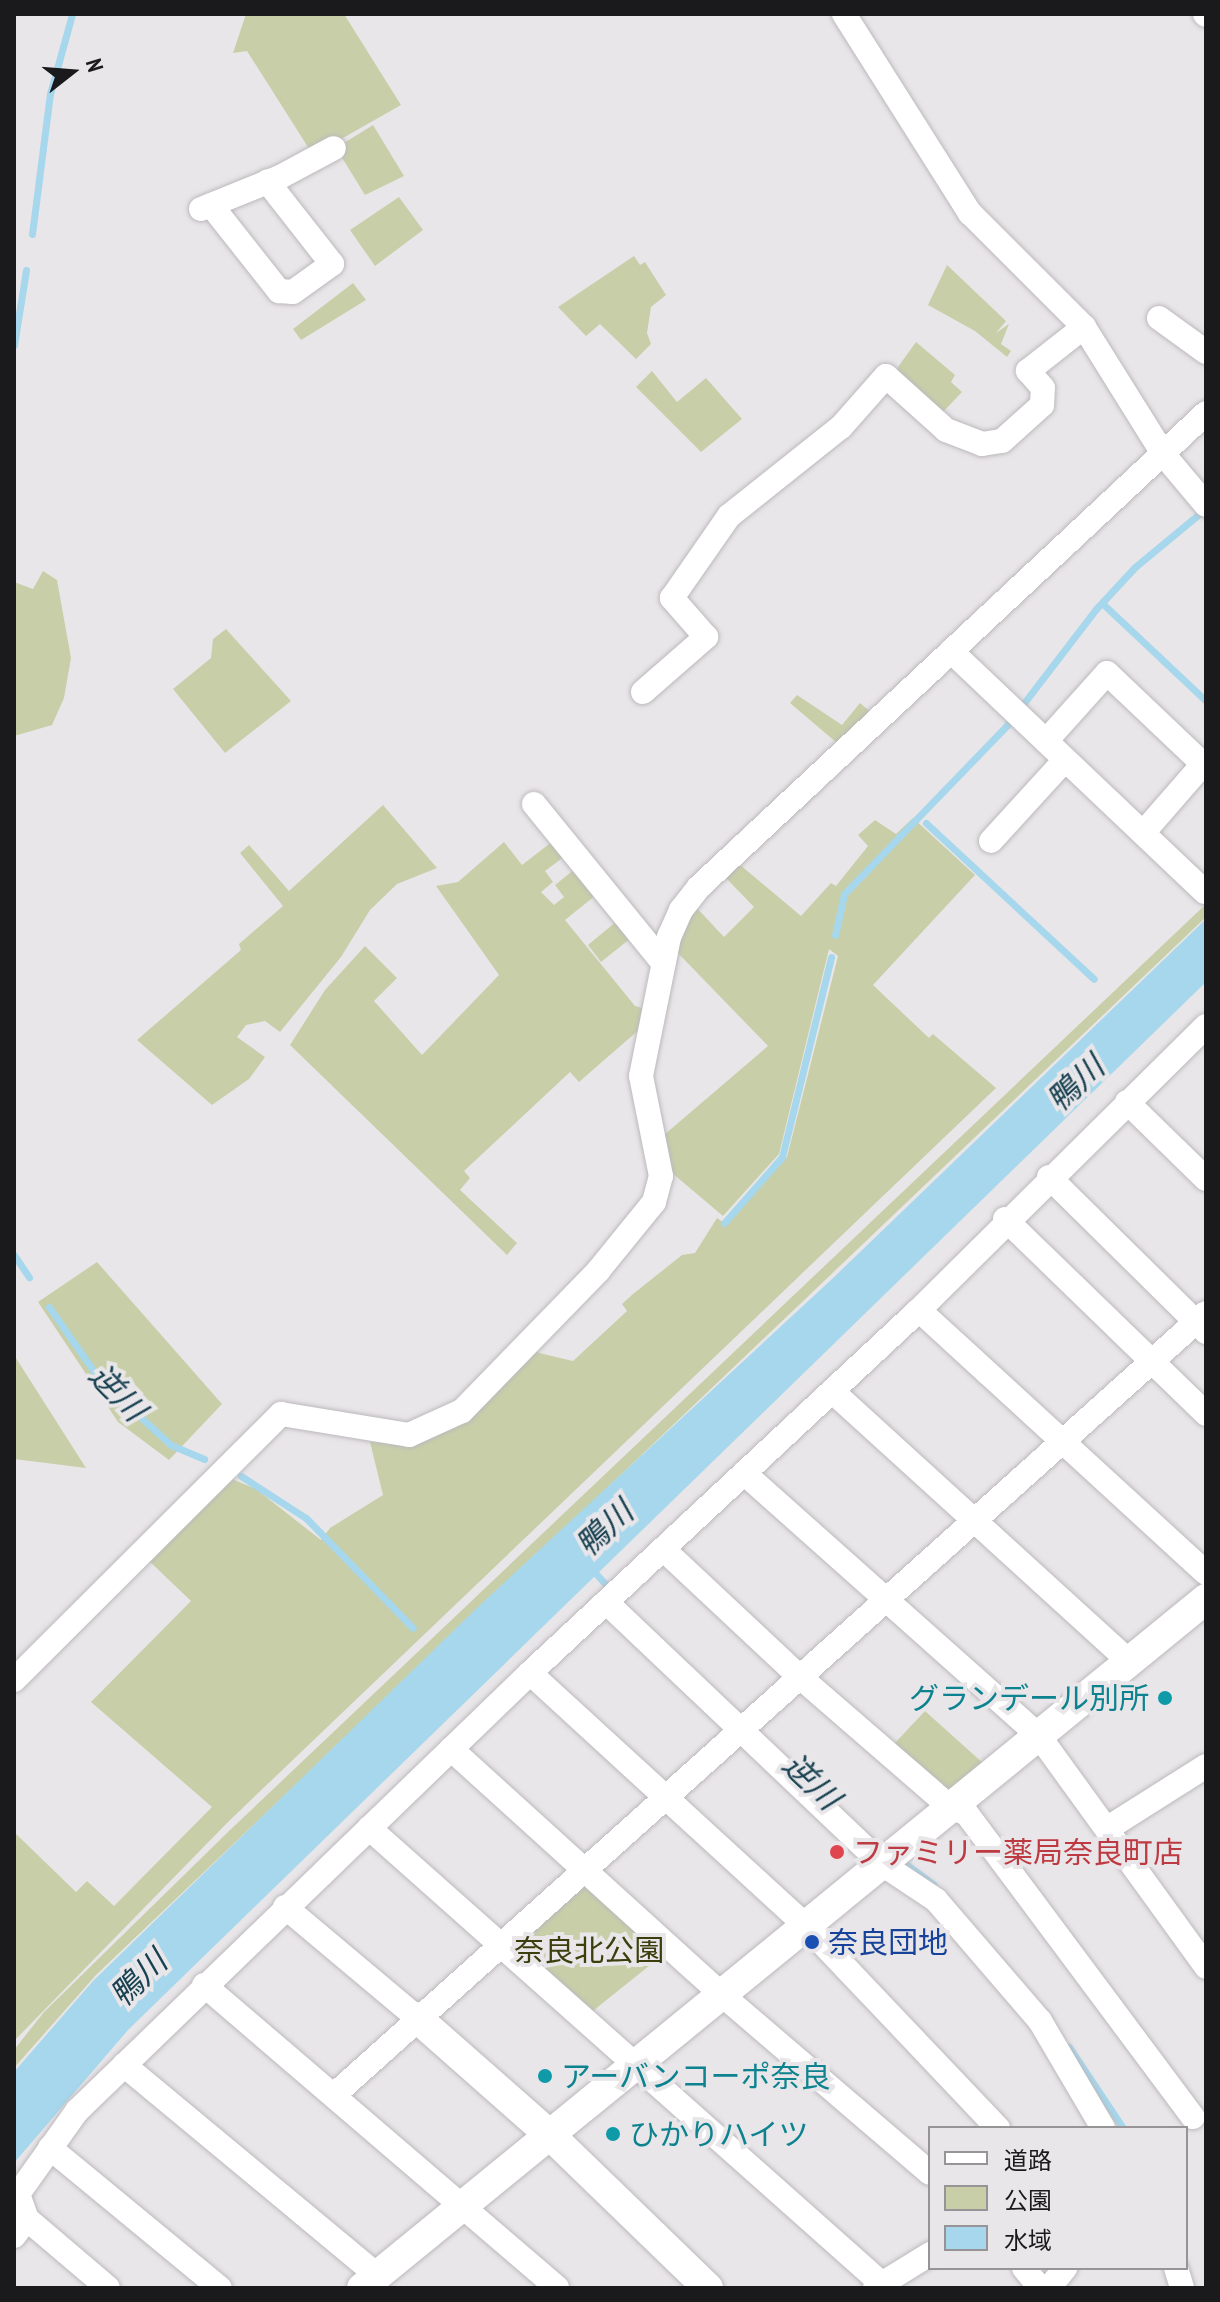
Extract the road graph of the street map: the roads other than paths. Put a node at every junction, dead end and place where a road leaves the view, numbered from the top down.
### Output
1 (844, 14) edge
2 (334, 148) dead end
3 (267, 181) junction
4 (1159, 318) dead end
5 (1084, 327) junction
6 (1206, 352) edge
7 (1206, 413) edge
8 (1164, 455) junction
9 (1206, 504) edge
10 (951, 651) junction
11 (643, 692) dead end
12 (1046, 741) junction
13 (1065, 760) junction
14 (534, 804) dead end
15 (1143, 833) junction
16 (991, 841) dead end
17 (1205, 892) edge
18 (663, 963) junction
19 (1206, 1026) edge
20 (1127, 1102) junction
21 (1049, 1177) junction
22 (1206, 1179) edge
23 (1005, 1219) junction
24 (919, 1310) junction
25 (1203, 1323) edge
26 (1150, 1364) junction
27 (832, 1391) junction
28 (1206, 1414) edge
29 (1064, 1441) junction
30 (744, 1473) junction
31 (976, 1520) junction
32 (663, 1549) junction
33 (1206, 1573) edge
34 (612, 1596) junction
35 (887, 1599) junction
36 (1206, 1599) edge
37 (1129, 1661) junction
38 (530, 1673) junction
39 (800, 1677) junction
40 (14, 1680) edge
41 (747, 1725) junction
42 (1039, 1736) junction
43 (451, 1749) junction
44 (1206, 1766) edge
45 (667, 1796) junction
46 (950, 1807) junction
47 (369, 1828) junction
48 (1108, 1828) junction
49 (892, 1856) junction
50 (583, 1870) junction
51 (285, 1907) junction
52 (806, 1926) junction
53 (499, 1944) junction
54 (1206, 1967) edge
55 (204, 1985) junction
56 (721, 1994) junction
57 (416, 2017) junction
58 (634, 2064) junction
59 (124, 2065) junction
60 (334, 2095) junction
61 (1194, 2116) edge
62 (996, 2126) edge
63 (1102, 2126) edge
64 (550, 2135) junction
65 (50, 2148) junction
66 (928, 2171) edge
67 (462, 2208) junction
68 (20, 2227) edge
69 (928, 2255) edge
70 (1026, 2270) edge
71 (1063, 2270) edge
72 (369, 2282) edge
73 (97, 2284) edge
74 (879, 2286) edge
75 (220, 2288) edge
76 (557, 2288) edge
77 (708, 2288) edge
78 (1040, 2288) edge
79 (1049, 2288) edge

1 - 5 street
2 - 3 street
3 - 3 street
4 - 6 street
5 - 8 street
5 - 11 street
7 - 8 street
8 - 9 street
8 - 10 street
10 - 12 street
10 - 18 street
12 - 13 street
12 - 15 street
13 - 15 street
13 - 16 street
14 - 18 street
15 - 17 street
18 - 40 street
19 - 20 street
20 - 21 street
20 - 22 street
21 - 23 street
21 - 25 street
23 - 24 street
23 - 26 street
24 - 27 street
24 - 29 street
25 - 26 street
26 - 28 street
26 - 29 street
27 - 30 street
27 - 31 street
29 - 31 street
29 - 33 street
30 - 32 street
30 - 35 street
31 - 35 street
31 - 37 street
32 - 34 street
32 - 39 street
34 - 38 street
34 - 41 street
35 - 39 street
35 - 42 street
36 - 37 street
37 - 42 street
38 - 43 street
38 - 45 street
39 - 41 street
39 - 46 street
41 - 45 street
41 - 49 street
42 - 46 street
42 - 48 street
43 - 47 street
43 - 50 street
44 - 48 street
45 - 50 street
45 - 52 street
46 - 49 street
46 - 61 street
47 - 51 street
47 - 53 street
48 - 54 street
49 - 52 street
49 - 63 street
50 - 53 street
50 - 56 street
51 - 55 street
51 - 57 street
52 - 56 street
52 - 62 street
53 - 57 street
53 - 58 street
55 - 59 street
55 - 60 street
56 - 58 street
56 - 66 street
57 - 60 street
57 - 64 street
58 - 64 street
58 - 74 street
59 - 65 street
59 - 72 street
60 - 67 street
64 - 67 street
64 - 77 street
65 - 68 street
65 - 75 street
67 - 72 street
67 - 76 street
68 - 73 street
69 - 74 street
70 - 78 street
71 - 79 street

